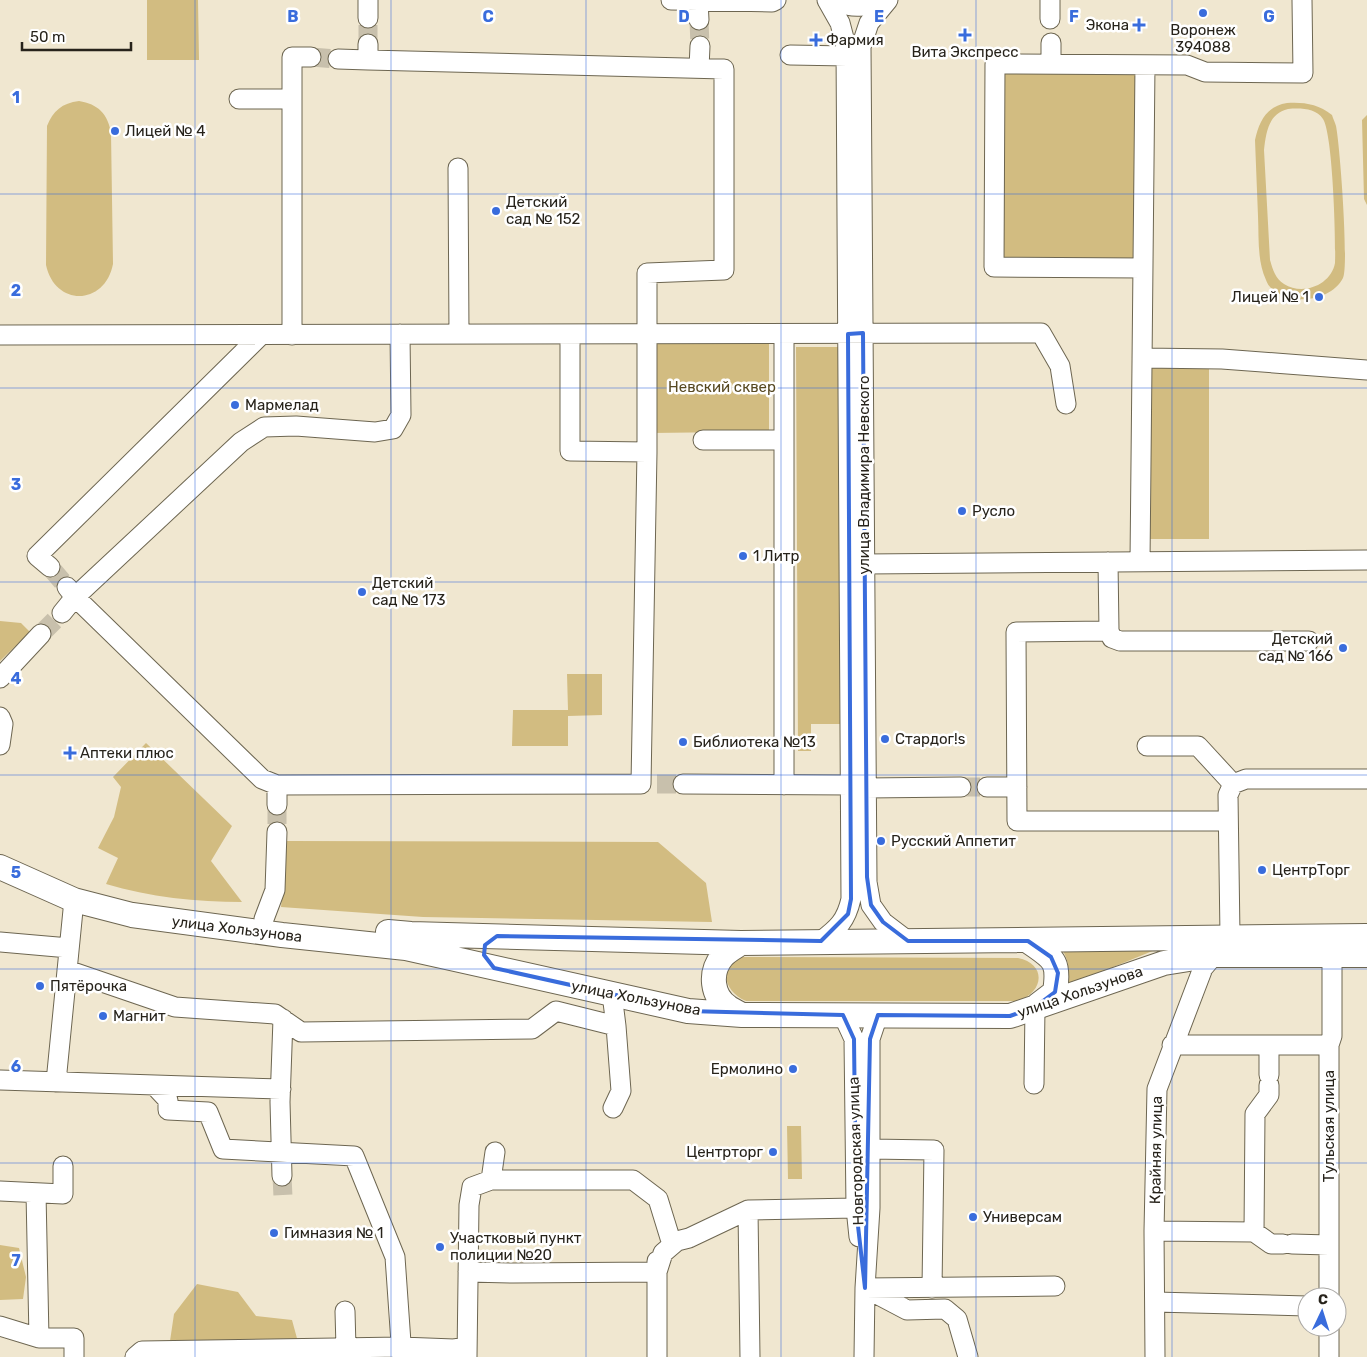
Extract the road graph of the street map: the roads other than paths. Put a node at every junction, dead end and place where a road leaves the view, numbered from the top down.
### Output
1 (672, 0) edge
2 (776, 0) edge
3 (827, 0) edge
4 (833, 0) edge
5 (882, 0) edge
6 (888, 0) edge
7 (1050, 0) edge
8 (1302, 0) edge
9 (698, 1) edge
10 (1050, 19) dead end
11 (699, 20) tunnel mouth
12 (1051, 43) dead end
13 (700, 46) tunnel mouth
14 (790, 55) dead end
15 (846, 56) junction
16 (312, 57) tunnel mouth
17 (338, 58) tunnel mouth
18 (1051, 64) junction
19 (1145, 65) junction
20 (699, 68) junction
21 (239, 99) dead end
22 (292, 99) junction
23 (458, 168) dead end
24 (1143, 268) junction
25 (855, 333) junction
26 (400, 334) junction
27 (459, 334) junction
28 (570, 334) junction
29 (647, 334) junction
30 (784, 334) junction
31 (0, 335) edge
32 (261, 335) junction
33 (292, 335) junction
34 (1142, 358) junction
35 (1367, 370) edge
36 (1066, 404) dead end
37 (703, 440) dead end
38 (784, 440) junction
39 (647, 452) junction
40 (1367, 560) edge
41 (1108, 562) junction
42 (1140, 562) junction
43 (865, 564) junction
44 (50, 567) tunnel mouth
45 (71, 592) junction
46 (62, 613) tunnel mouth
47 (1109, 631) junction
48 (41, 634) tunnel mouth
49 (1309, 641) dead end
50 (0, 678) edge
51 (0, 717) edge
52 (0, 745) edge
53 (1146, 746) dead end
54 (1367, 778) edge
55 (683, 784) tunnel mouth
56 (1233, 784) junction
57 (277, 785) junction
58 (784, 785) junction
59 (858, 787) junction
60 (960, 787) tunnel mouth
61 (986, 787) tunnel mouth
62 (1017, 787) junction
63 (277, 804) tunnel mouth
64 (1228, 821) junction
65 (277, 832) tunnel mouth
66 (0, 852) edge
67 (0, 867) edge
68 (74, 900) junction
69 (264, 919) junction
70 (496, 936) junction
71 (1230, 936) junction
72 (1367, 936) edge
73 (908, 941) junction
74 (1028, 941) junction
75 (0, 942) edge
76 (821, 942) junction
77 (741, 943) junction
78 (69, 948) junction
79 (1214, 955) junction
80 (1332, 955) junction
81 (1367, 955) edge
82 (494, 968) junction
83 (67, 970) junction
84 (555, 981) junction
85 (612, 994) junction
86 (1034, 1007) junction
87 (556, 1012) junction
88 (742, 1015) junction
89 (843, 1015) junction
90 (878, 1015) junction
91 (282, 1019) junction
92 (616, 1026) junction
93 (1172, 1045) junction
94 (1269, 1045) junction
95 (1329, 1045) junction
96 (0, 1080) edge
97 (56, 1082) junction
98 (1034, 1084) dead end
99 (154, 1085) junction
100 (281, 1089) junction
101 (613, 1108) dead end
102 (870, 1150) junction
103 (496, 1152) dead end
104 (281, 1154) junction
105 (62, 1166) dead end
106 (282, 1176) tunnel mouth
107 (491, 1180) junction
108 (0, 1191) edge
109 (36, 1193) junction
110 (658, 1199) junction
111 (856, 1208) junction
112 (748, 1210) junction
113 (1154, 1232) junction
114 (1254, 1232) junction
115 (677, 1241) junction
116 (1329, 1245) junction
117 (468, 1272) junction
118 (657, 1272) junction
119 (1055, 1286) dead end
120 (1329, 1287) edge
121 (865, 1288) junction
122 (932, 1288) junction
123 (1155, 1302) junction
124 (1297, 1306) edge
125 (345, 1310) dead end
126 (0, 1326) edge
127 (1329, 1337) edge
128 (39, 1338) junction
129 (346, 1348) junction
130 (402, 1352) edge
131 (467, 1352) edge
132 (74, 1357) edge
133 (135, 1357) edge
134 (657, 1357) edge
135 (750, 1357) edge
136 (864, 1357) edge
137 (968, 1357) edge
138 (1155, 1357) edge
139 (1328, 1357) edge

1 - 9 street
2 - 9 street
3 - 15 street, улица Владимира Невского
4 - 5 main road
6 - 25 street, улица Владимира Невского
7 - 10 street
8 - 19 street
9 - 11 street
12 - 18 street
13 - 20 street
14 - 15 street
15 - 25 street, улица Владимира Невского
16 - 22 street
17 - 20 street
18 - 19 street
18 - 24 street
19 - 24 street
20 - 29 street
21 - 22 street
22 - 33 street
23 - 27 street
24 - 34 street
25 - 30 street
25 - 36 street
25 - 43 street, улица Владимира Невского
25 - 59 street, улица Владимира Невского
26 - 27 street
26 - 33 street
26 - 45 street
27 - 28 street
28 - 29 street
28 - 39 street
29 - 30 street
29 - 39 street
30 - 38 street
31 - 32 street
32 - 33 street
32 - 44 street
34 - 35 street
34 - 42 street
37 - 38 street
38 - 58 street
39 - 57 street
40 - 42 street
41 - 42 street
41 - 43 street
41 - 47 street
43 - 59 street, улица Владимира Невского
45 - 46 street
45 - 57 street
47 - 49 street
47 - 62 street
48 - 50 street
51 - 52 street
53 - 56 street
54 - 56 street
55 - 58 street
56 - 64 street
57 - 63 street
58 - 59 street
59 - 60 street
59 - 73 street, улица Владимира Невского
59 - 76 street, улица Владимира Невского
61 - 62 street
62 - 64 street
64 - 71 street
65 - 69 street
66 - 69 main road, улица Хользунова
67 - 68 main road, улица Хользунова
68 - 78 street
68 - 82 main road, улица Хользунова
69 - 70 main road, улица Хользунова
70 - 77 main road, улица Хользунова
70 - 82 main road
71 - 72 main road, улица Хользунова
71 - 74 main road, улица Хользунова
73 - 74 main road, улица Хользунова
73 - 76 main road, улица Хользунова
74 - 86 main road
75 - 78 street
76 - 77 main road, улица Хользунова
77 - 88 main road
78 - 83 street
79 - 80 main road, улица Хользунова
79 - 86 main road, улица Хользунова
79 - 93 street, Крайняя улица
80 - 81 main road, улица Хользунова
80 - 95 street, Тульская улица
82 - 84 main road, улица Хользунова
83 - 91 street
83 - 97 street
84 - 85 main road, улица Хользунова
84 - 87 street
85 - 88 main road, улица Хользунова
85 - 92 street
86 - 90 main road, улица Хользунова
86 - 98 street
87 - 91 street
87 - 92 street
88 - 89 main road, улица Хользунова
89 - 90 main road, улица Хользунова
89 - 111 street, Новгородская улица
90 - 102 street, Новгородская улица
91 - 100 street
92 - 101 street
93 - 94 street
93 - 113 street, Крайняя улица
94 - 95 street
94 - 114 street
95 - 116 street, Тульская улица
96 - 97 street
97 - 99 street
99 - 100 street
99 - 104 street
100 - 104 street
102 - 121 street, Новгородская улица
102 - 122 street
103 - 107 street
104 - 106 street
104 - 130 street
105 - 109 street
107 - 110 street
107 - 117 street
108 - 109 street
109 - 128 street
110 - 115 street
110 - 118 street
111 - 112 street
111 - 121 street, Новгородская улица
112 - 115 street
112 - 135 street
113 - 114 street
113 - 123 street, Крайняя улица
114 - 116 street
115 - 118 street
116 - 120 street, Тульская улица
117 - 118 street
117 - 131 street
118 - 134 street
119 - 122 street
121 - 122 street
121 - 136 street, Новгородская улица
121 - 137 street
123 - 124 street
123 - 138 street, Крайняя улица
125 - 129 street
126 - 128 street
127 - 139 street
128 - 132 street
129 - 130 street
129 - 133 street
130 - 131 street

